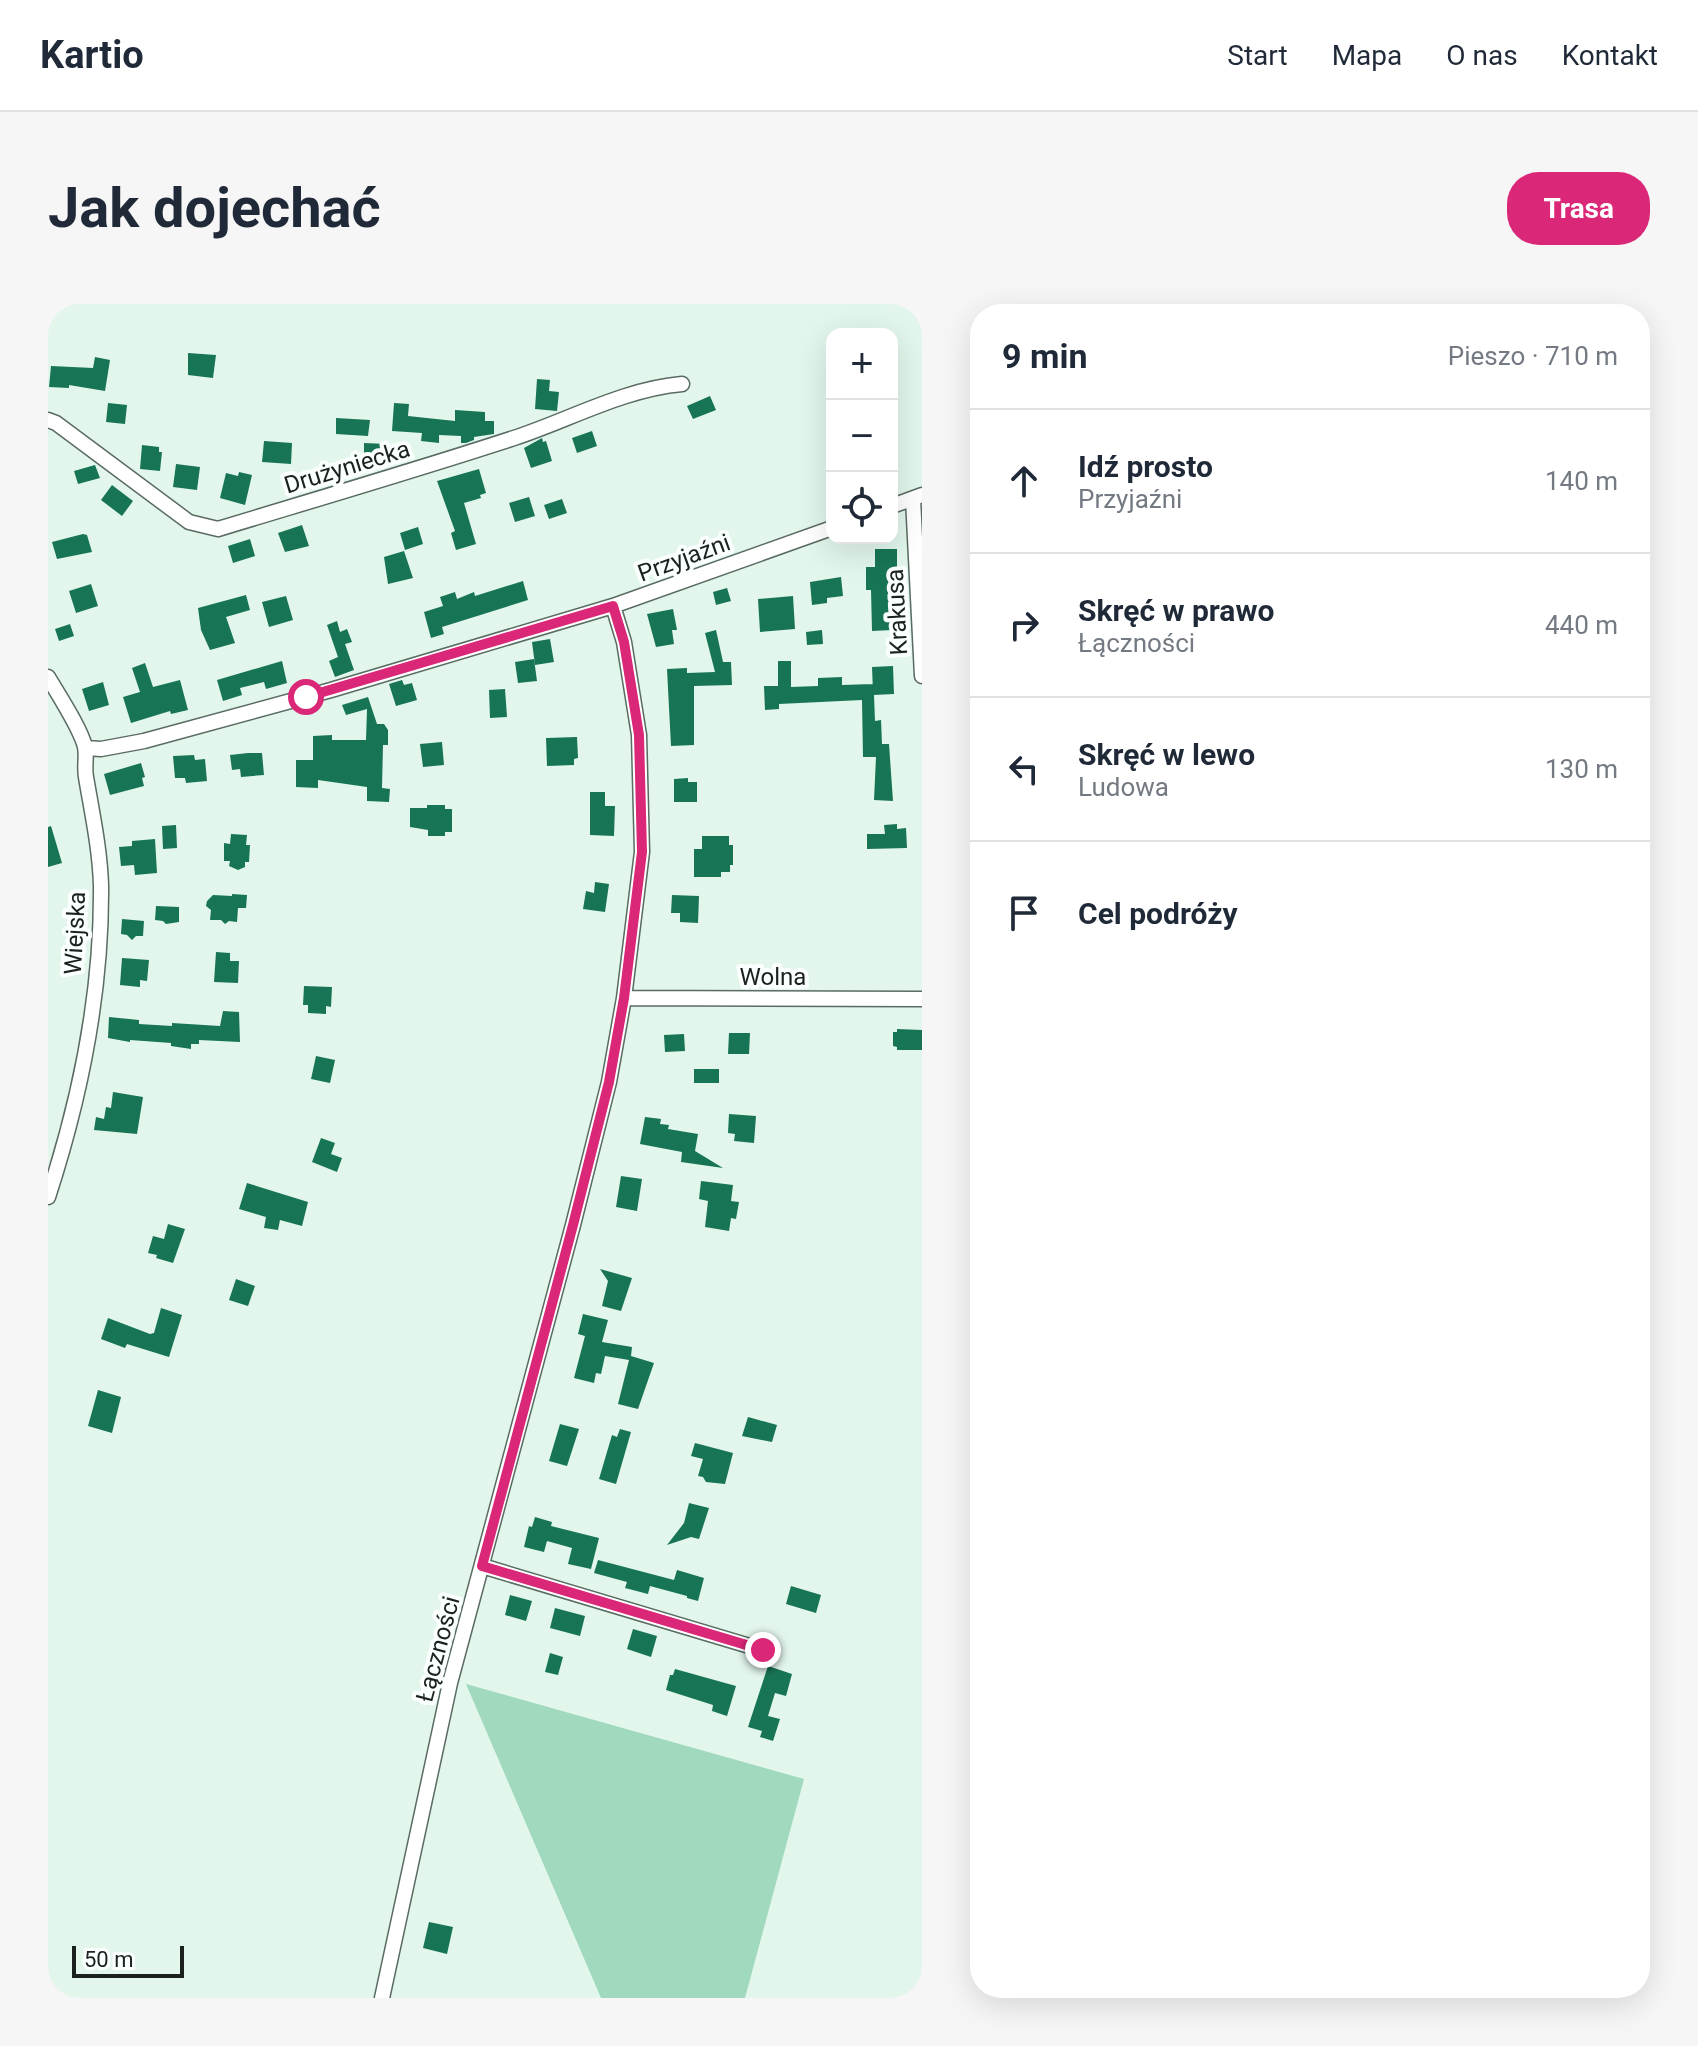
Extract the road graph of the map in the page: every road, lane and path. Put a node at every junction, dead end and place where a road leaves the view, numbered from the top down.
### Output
1 (682, 384) dead end
2 (48, 420) edge
3 (917, 497) edge
4 (898, 504) edge
5 (826, 530) edge
6 (613, 606) junction
7 (922, 676) edge
8 (48, 677) edge
9 (86, 748) junction
10 (624, 998) junction
11 (922, 999) edge
12 (48, 1197) edge
13 (482, 1566) junction
14 (763, 1650) dead end
15 (382, 1998) edge

1 - 2 street, Drużyniecka
3 - 4 street
3 - 7 street, Krakusa
5 - 6 street, Przyjaźni
6 - 9 street, Przyjaźni
6 - 10 street, Łączności
8 - 9 street, Wiejska
9 - 12 street, Wiejska
10 - 11 street, Wolna
10 - 13 street, Łączności
13 - 14 street
13 - 15 street, Łączności

